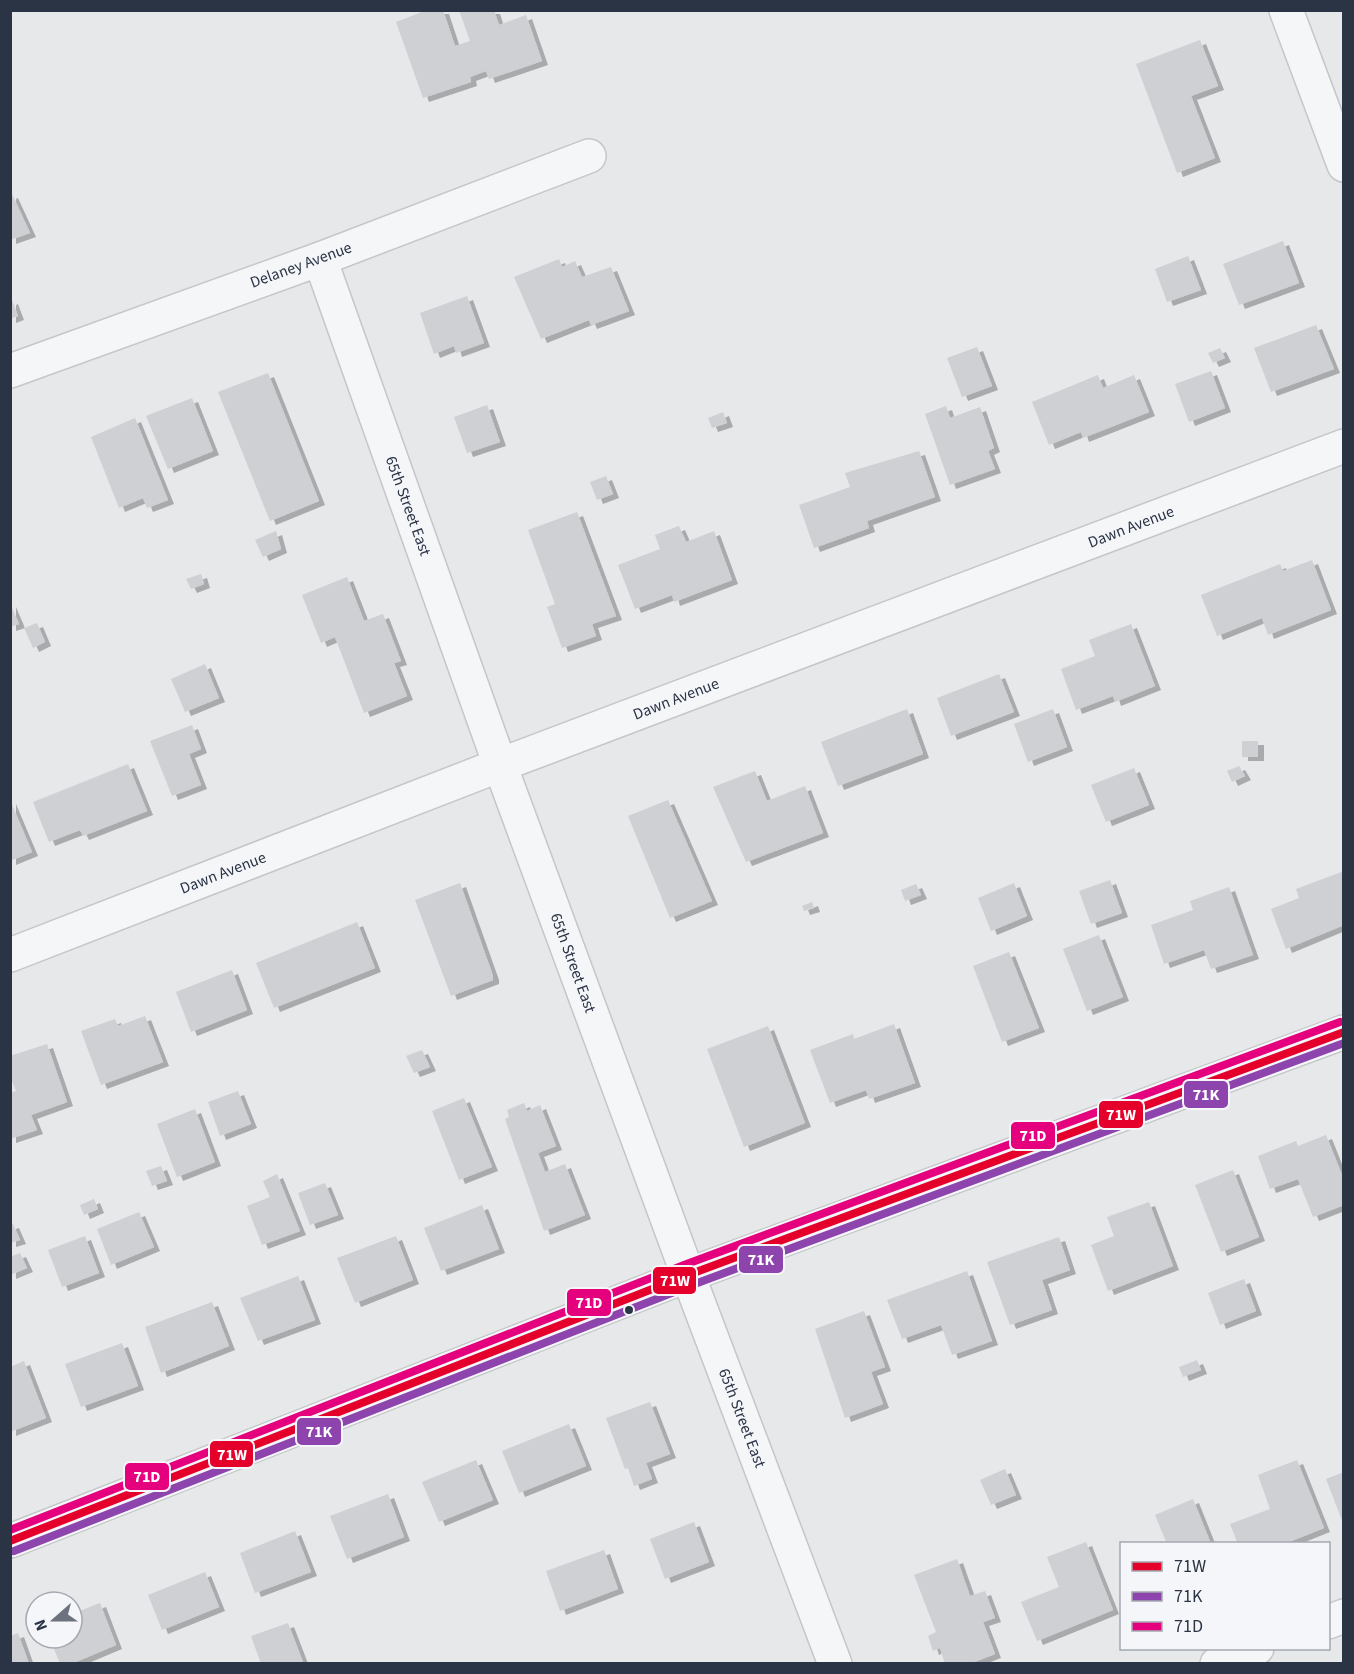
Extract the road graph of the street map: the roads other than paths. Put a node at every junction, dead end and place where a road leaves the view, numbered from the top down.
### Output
1 (1286, 10) edge
2 (590, 156) dead end
3 (1344, 165) edge
4 (320, 259) junction
5 (10, 371) edge
6 (1344, 446) edge
7 (500, 765) junction
8 (10, 955) edge
9 (1344, 1032) edge
10 (688, 1275) junction
11 (10, 1541) edge
12 (1344, 1616) edge
13 (1330, 1622) edge
14 (1252, 1650) edge
15 (835, 1664) edge
16 (1217, 1664) edge

1 - 3 street
2 - 4 street, Delaney Avenue
4 - 5 street, Delaney Avenue
4 - 7 street, 65th Street East
6 - 7 street, Dawn Avenue
7 - 8 street, Dawn Avenue
7 - 10 street, 65th Street East
9 - 10 street
10 - 11 street
10 - 15 street, 65th Street East
12 - 13 street
14 - 16 street

